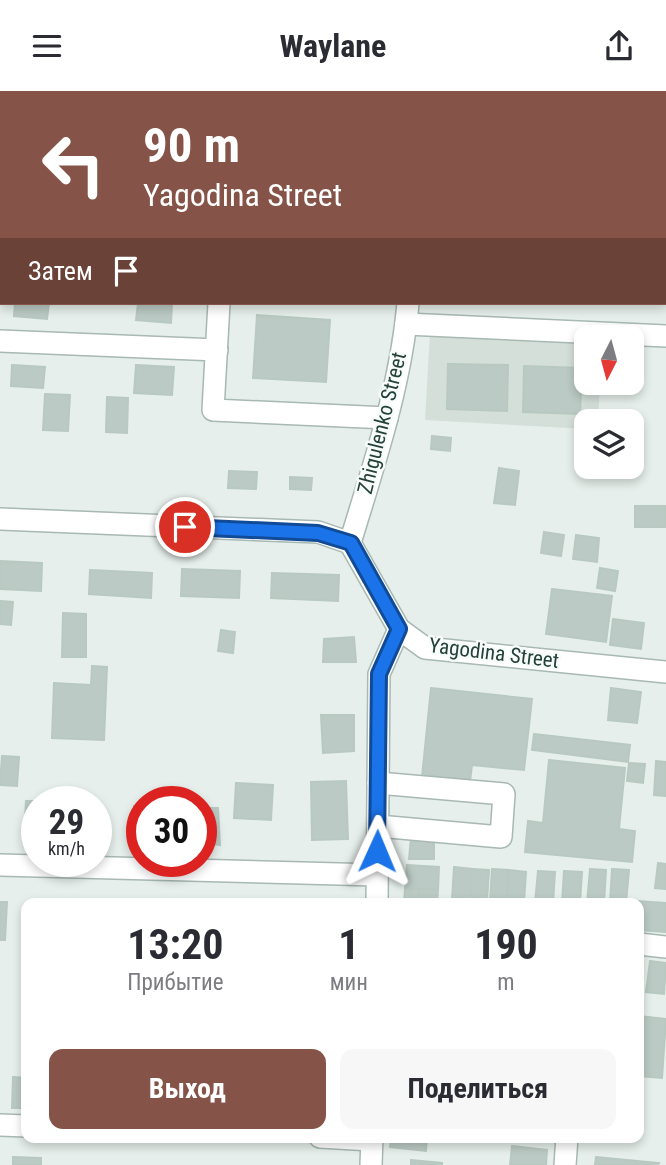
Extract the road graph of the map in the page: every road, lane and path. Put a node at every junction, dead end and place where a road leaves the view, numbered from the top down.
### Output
1 (219, 305) edge
2 (407, 313) edge
3 (666, 336) edge
4 (0, 341) edge
5 (216, 350) junction
6 (387, 418) junction
7 (0, 519) edge
8 (351, 543) junction
9 (399, 629) junction
10 (666, 672) edge
11 (379, 783) junction
12 (378, 826) junction
13 (0, 865) edge
14 (377, 875) junction
15 (377, 898) edge
16 (644, 945) edge
17 (666, 947) edge
18 (0, 1125) edge
19 (21, 1126) edge
20 (372, 1143) edge
21 (567, 1143) edge
22 (371, 1165) edge
23 (565, 1165) edge

1 - 5 street
2 - 3 street
2 - 6 street, Zhigulenko Street
4 - 5 street
5 - 6 street
6 - 8 street, Zhigulenko Street
7 - 8 street
8 - 9 street, Yagodina Street
9 - 10 street, Yagodina Street
9 - 11 street
11 - 12 street
11 - 12 street
12 - 14 street
13 - 14 street
14 - 15 street
16 - 17 street
18 - 19 street
20 - 22 street
21 - 23 street

